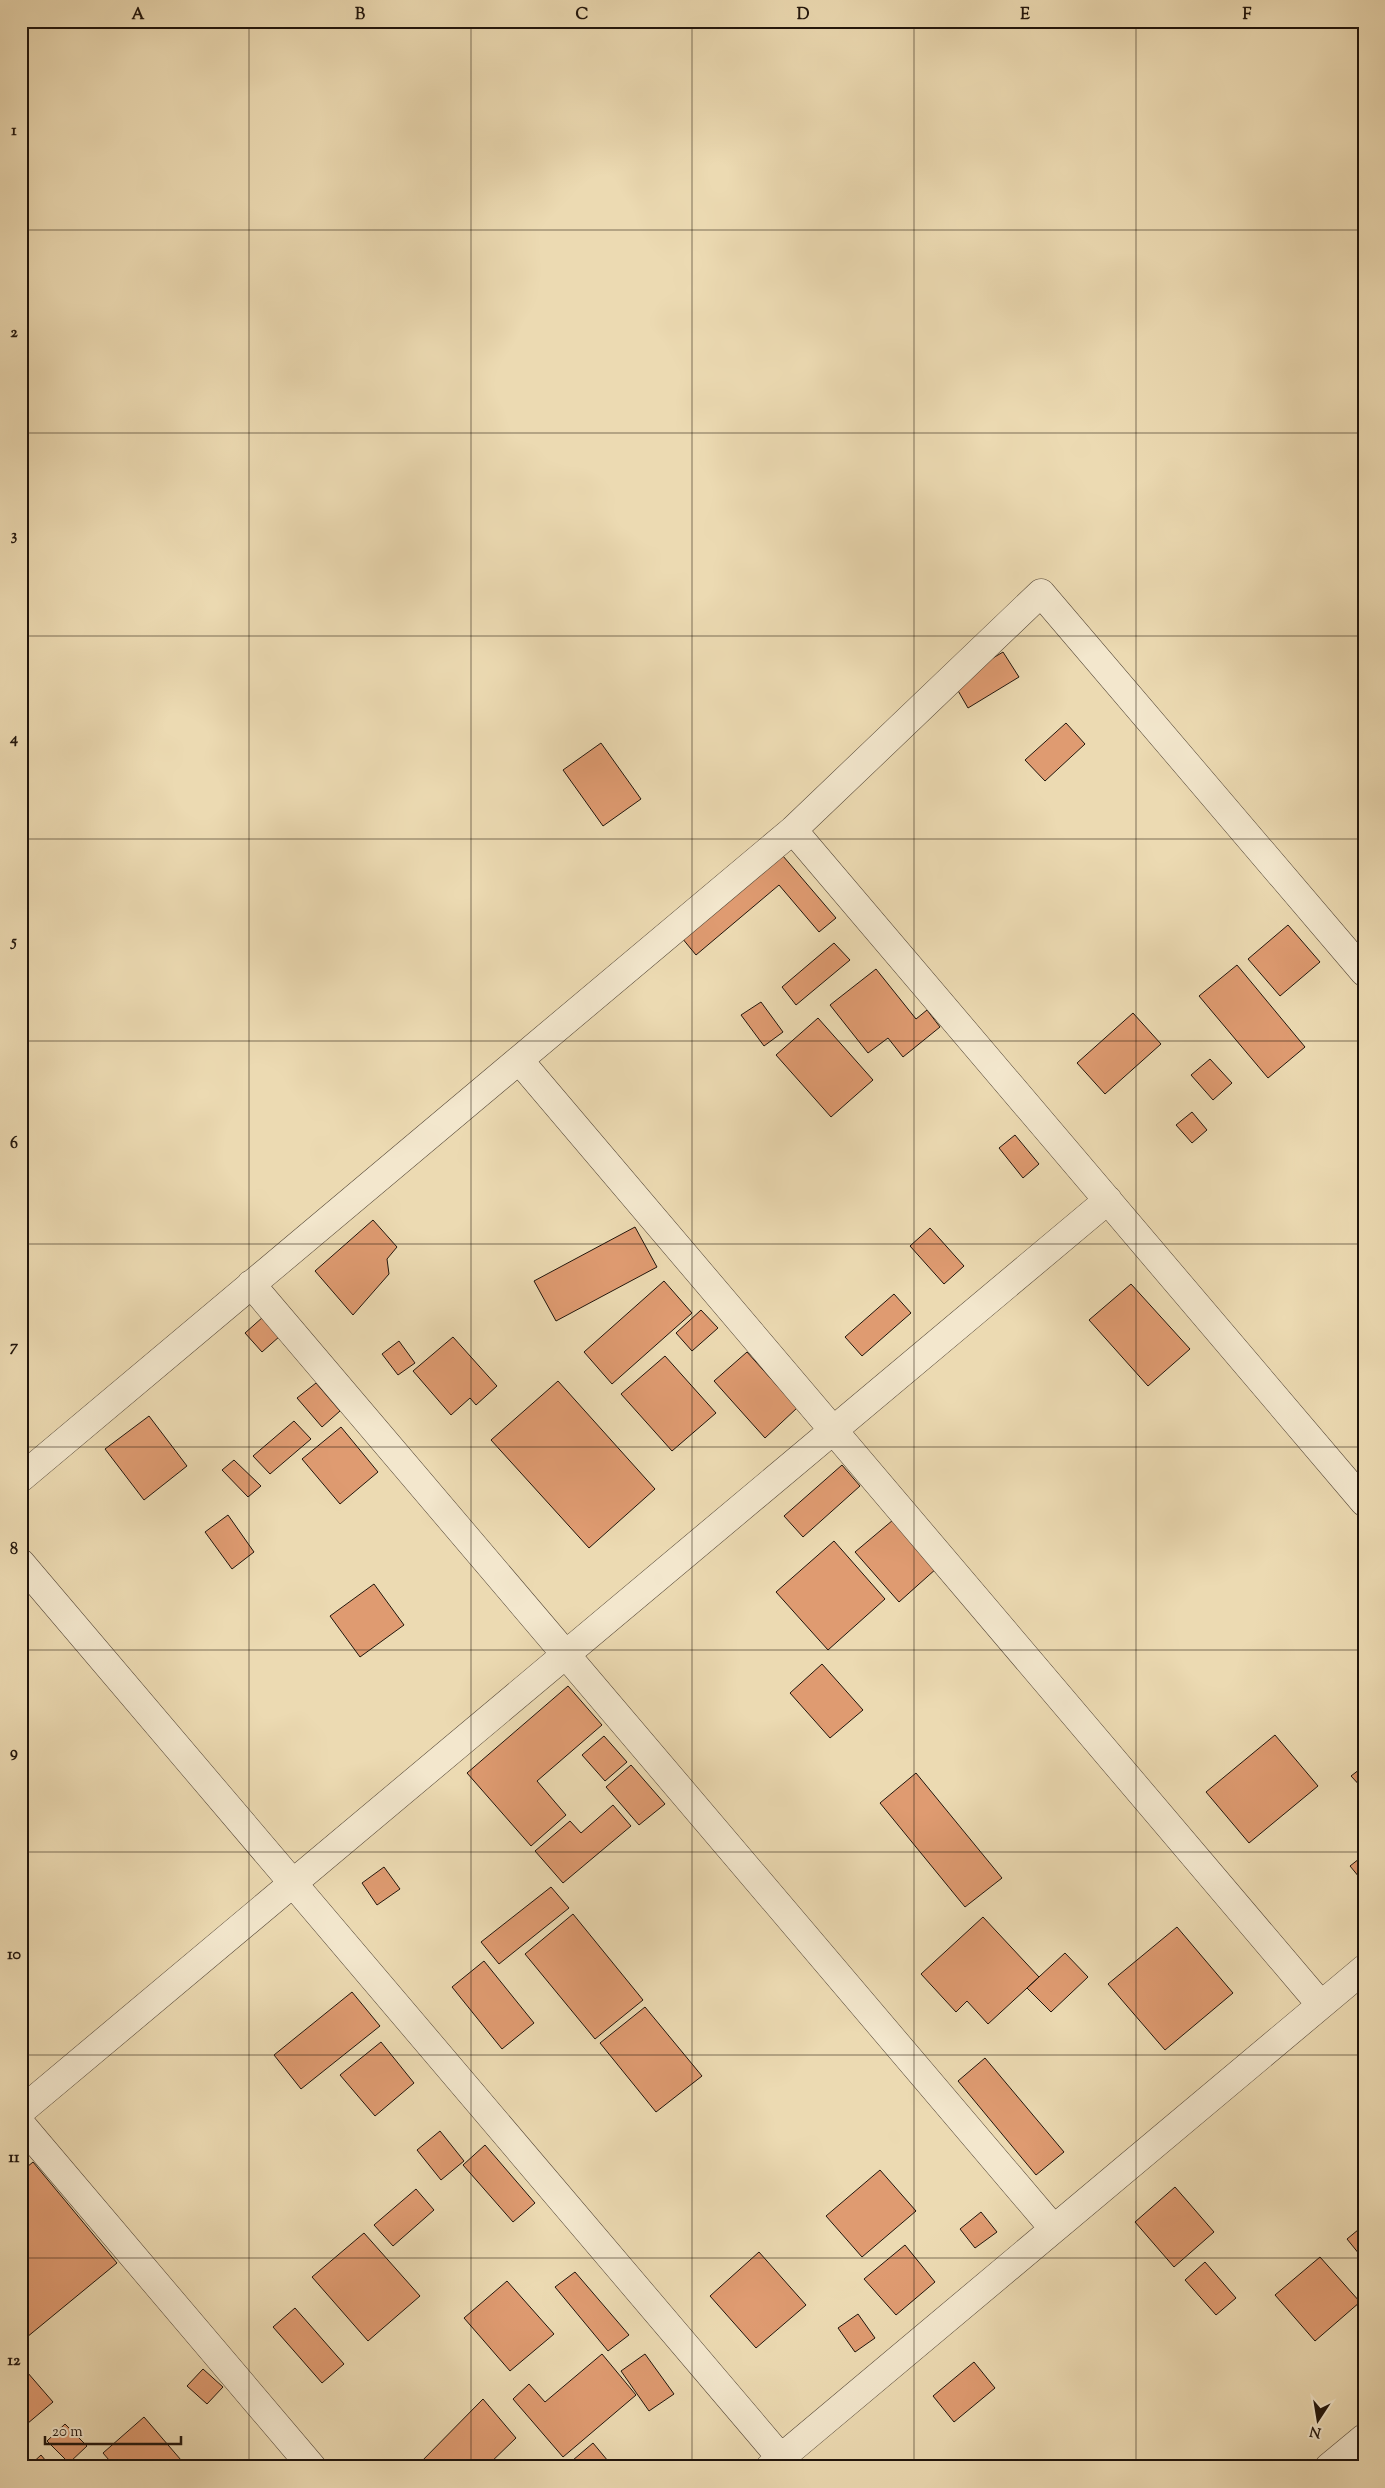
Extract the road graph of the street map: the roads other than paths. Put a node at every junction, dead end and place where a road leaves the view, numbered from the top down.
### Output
1 (793, 830) junction
2 (1364, 972) edge
3 (519, 1060) junction
4 (1108, 1200) junction
5 (252, 1284) junction
6 (834, 1430) junction
7 (21, 1478) edge
8 (1364, 1502) edge
9 (21, 1563) edge
10 (566, 1654) junction
11 (293, 1884) junction
12 (1364, 1969) edge
13 (1321, 2005) junction
14 (21, 2111) edge
15 (21, 2124) edge
16 (1053, 2228) junction
17 (1364, 2438) edge
18 (775, 2462) edge
19 (312, 2467) edge
20 (1329, 2467) edge

1 - 2 street
1 - 3 street
1 - 4 street
3 - 5 street
3 - 6 street
4 - 6 street
4 - 8 street
5 - 7 street
5 - 10 street
6 - 10 street
6 - 13 street
9 - 11 street
10 - 11 street
10 - 16 street
11 - 14 street
11 - 18 street
12 - 13 street
13 - 16 street
15 - 19 street
16 - 18 street
17 - 20 street

